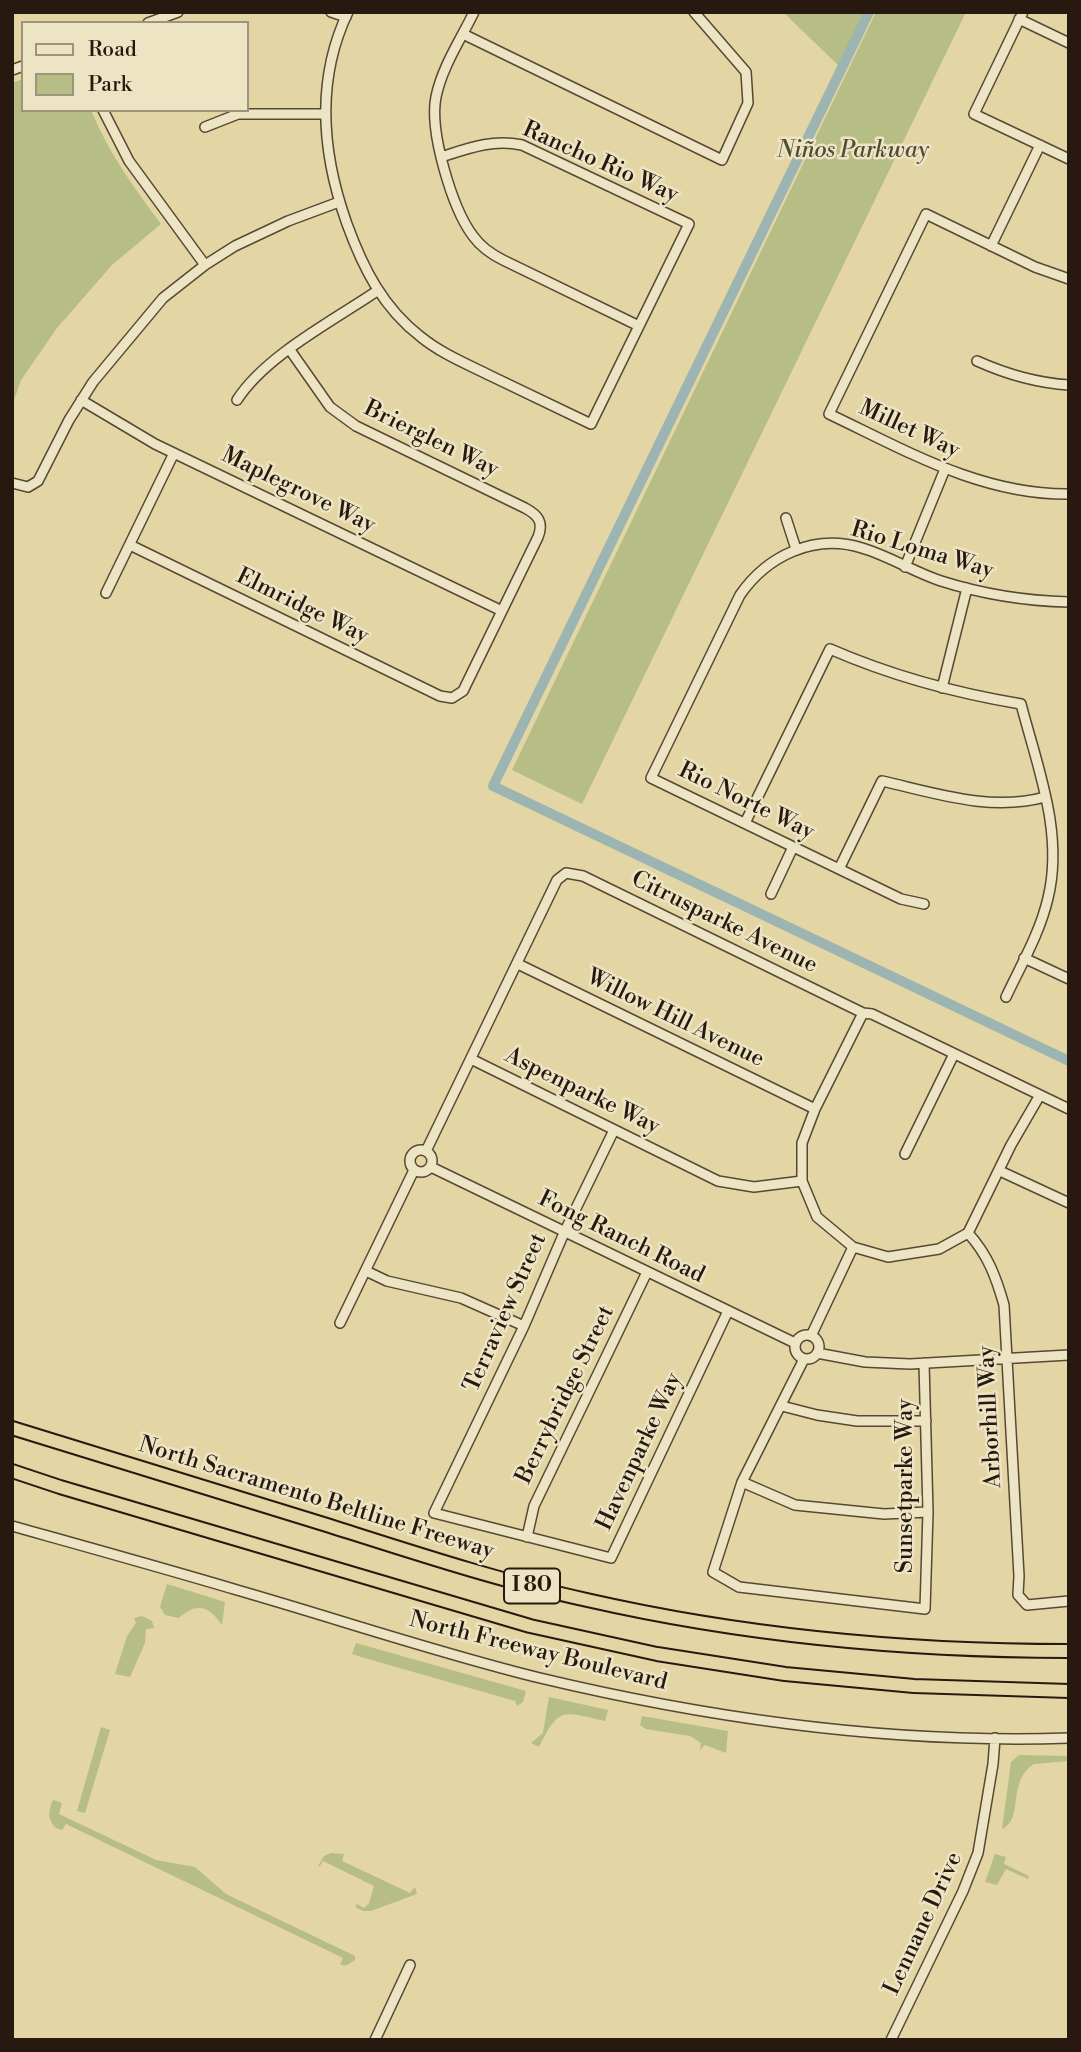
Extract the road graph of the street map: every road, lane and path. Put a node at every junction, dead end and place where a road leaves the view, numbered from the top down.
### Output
1 (178, 12) edge
2 (331, 12) edge
3 (474, 12) edge
4 (694, 12) edge
5 (347, 15) edge
6 (1021, 16) edge
7 (153, 21) edge
8 (463, 34) junction
9 (1069, 43) edge
10 (104, 112) edge
11 (325, 114) junction
12 (205, 127) dead end
13 (1040, 145) junction
14 (441, 157) junction
15 (1069, 159) edge
16 (339, 202) junction
17 (991, 246) junction
18 (205, 265) junction
19 (1069, 279) edge
20 (377, 291) junction
21 (639, 326) junction
22 (290, 350) junction
23 (977, 361) dead end
24 (1069, 385) edge
25 (81, 400) junction
26 (237, 400) dead end
27 (174, 453) junction
28 (945, 469) junction
29 (12, 483) edge
30 (1069, 494) edge
31 (786, 518) dead end
32 (130, 545) junction
33 (796, 549) junction
34 (905, 567) junction
35 (967, 588) junction
36 (106, 593) dead end
37 (1069, 602) edge
38 (502, 611) junction
39 (942, 688) junction
40 (1045, 797) junction
41 (745, 823) junction
42 (793, 847) junction
43 (839, 869) junction
44 (771, 894) dead end
45 (924, 904) dead end
46 (1024, 958) junction
47 (518, 964) junction
48 (1069, 979) edge
49 (1006, 997) dead end
50 (863, 1013) junction
51 (954, 1055) junction
52 (471, 1059) junction
53 (1040, 1095) junction
54 (815, 1109) junction
55 (1069, 1109) edge
56 (614, 1130) junction
57 (426, 1151) junction
58 (905, 1154) dead end
59 (431, 1167) junction
60 (414, 1170) junction
61 (1000, 1171) junction
62 (802, 1181) junction
63 (1069, 1203) edge
64 (564, 1233) junction
65 (968, 1233) junction
66 (853, 1247) junction
67 (366, 1271) junction
68 (647, 1272) junction
69 (728, 1311) junction
70 (340, 1322) dead end
71 (524, 1326) junction
72 (811, 1336) junction
73 (795, 1343) junction
74 (817, 1353) junction
75 (1069, 1356) edge
76 (804, 1359) junction
77 (1008, 1359) junction
78 (924, 1363) junction
79 (782, 1406) junction
80 (926, 1421) junction
81 (12, 1428) edge
82 (12, 1473) edge
83 (742, 1482) junction
84 (928, 1512) junction
85 (434, 1513) joint
86 (12, 1526) edge
87 (527, 1537) junction
88 (1069, 1601) edge
89 (1069, 1651) edge
90 (1069, 1691) edge
91 (995, 1738) junction
92 (1069, 1738) edge
93 (410, 1965) dead end
94 (375, 2040) edge
95 (891, 2040) edge

1 - 7 street
2 - 5 street
3 - 8 street
4 - 8 street
5 - 11 street
6 - 9 street
6 - 13 street
8 - 14 street
10 - 18 street
11 - 12 street
11 - 16 street
13 - 15 street
13 - 17 street
14 - 21 street
14 - 21 street, Rancho Rio Way
16 - 18 street
16 - 20 street
17 - 19 street
17 - 28 street, Millet Way
18 - 25 street
20 - 21 street, Rancho Rio Way
20 - 22 street
22 - 26 street
22 - 38 street, Brierglen Way
23 - 24 street
25 - 27 street, Maplegrove Way
25 - 29 street
27 - 32 street
27 - 38 street, Maplegrove Way
28 - 30 street, Millet Way
28 - 34 street
31 - 33 street
32 - 36 street
32 - 38 street, Elmridge Way
33 - 34 street, Rio Loma Way
33 - 41 street, Rio Norte Way
34 - 35 street, Rio Loma Way
35 - 37 street, Rio Loma Way
35 - 39 street
39 - 40 street
39 - 41 street
40 - 43 street
40 - 46 street
41 - 42 street, Rio Norte Way
42 - 43 street, Rio Norte Way
42 - 44 street
43 - 45 street, Rio Norte Way
46 - 48 street
46 - 49 street
47 - 50 street, Citrusparke Avenue
47 - 52 street
47 - 54 street, Willow Hill Avenue
50 - 51 street
50 - 54 street
51 - 53 street
51 - 58 street
52 - 56 street, Aspenparke Way
52 - 57 street, Aspenparke Way
53 - 55 street
53 - 61 street
54 - 62 street
56 - 62 street, Aspenparke Way
56 - 64 street, Terraview Street
57 - 59 street
57 - 60 street
59 - 60 street
59 - 64 street, Fong Ranch Road
60 - 67 street
61 - 63 street
61 - 65 street
62 - 66 street
64 - 68 street, Fong Ranch Road
64 - 71 street, Terraview Street
65 - 66 street
65 - 77 street, Arborhill Way
66 - 72 street
67 - 70 street
67 - 71 street
68 - 69 street, Fong Ranch Road
68 - 87 street, Berrybridge Street
69 - 73 street, Fong Ranch Road
69 - 87 street, Havenparke Way
71 - 85 street, Terraview Street
72 - 73 street
72 - 74 street
73 - 76 street
74 - 76 street
74 - 78 street
75 - 77 street
76 - 79 street
77 - 78 street
77 - 88 street, Arborhill Way
78 - 80 street, Sunsetparke Way
79 - 80 street
79 - 83 street
80 - 84 street, Sunsetparke Way
81 - 89 highway, North Sacramento Beltline Freeway / I 80
82 - 90 highway, I 80
83 - 84 street
83 - 84 street, Sunsetparke Way
85 - 87 street, Havenparke Way
86 - 91 street, North Freeway Boulevard
91 - 92 street, North Freeway Boulevard
91 - 95 street, Lennane Drive
93 - 94 street

